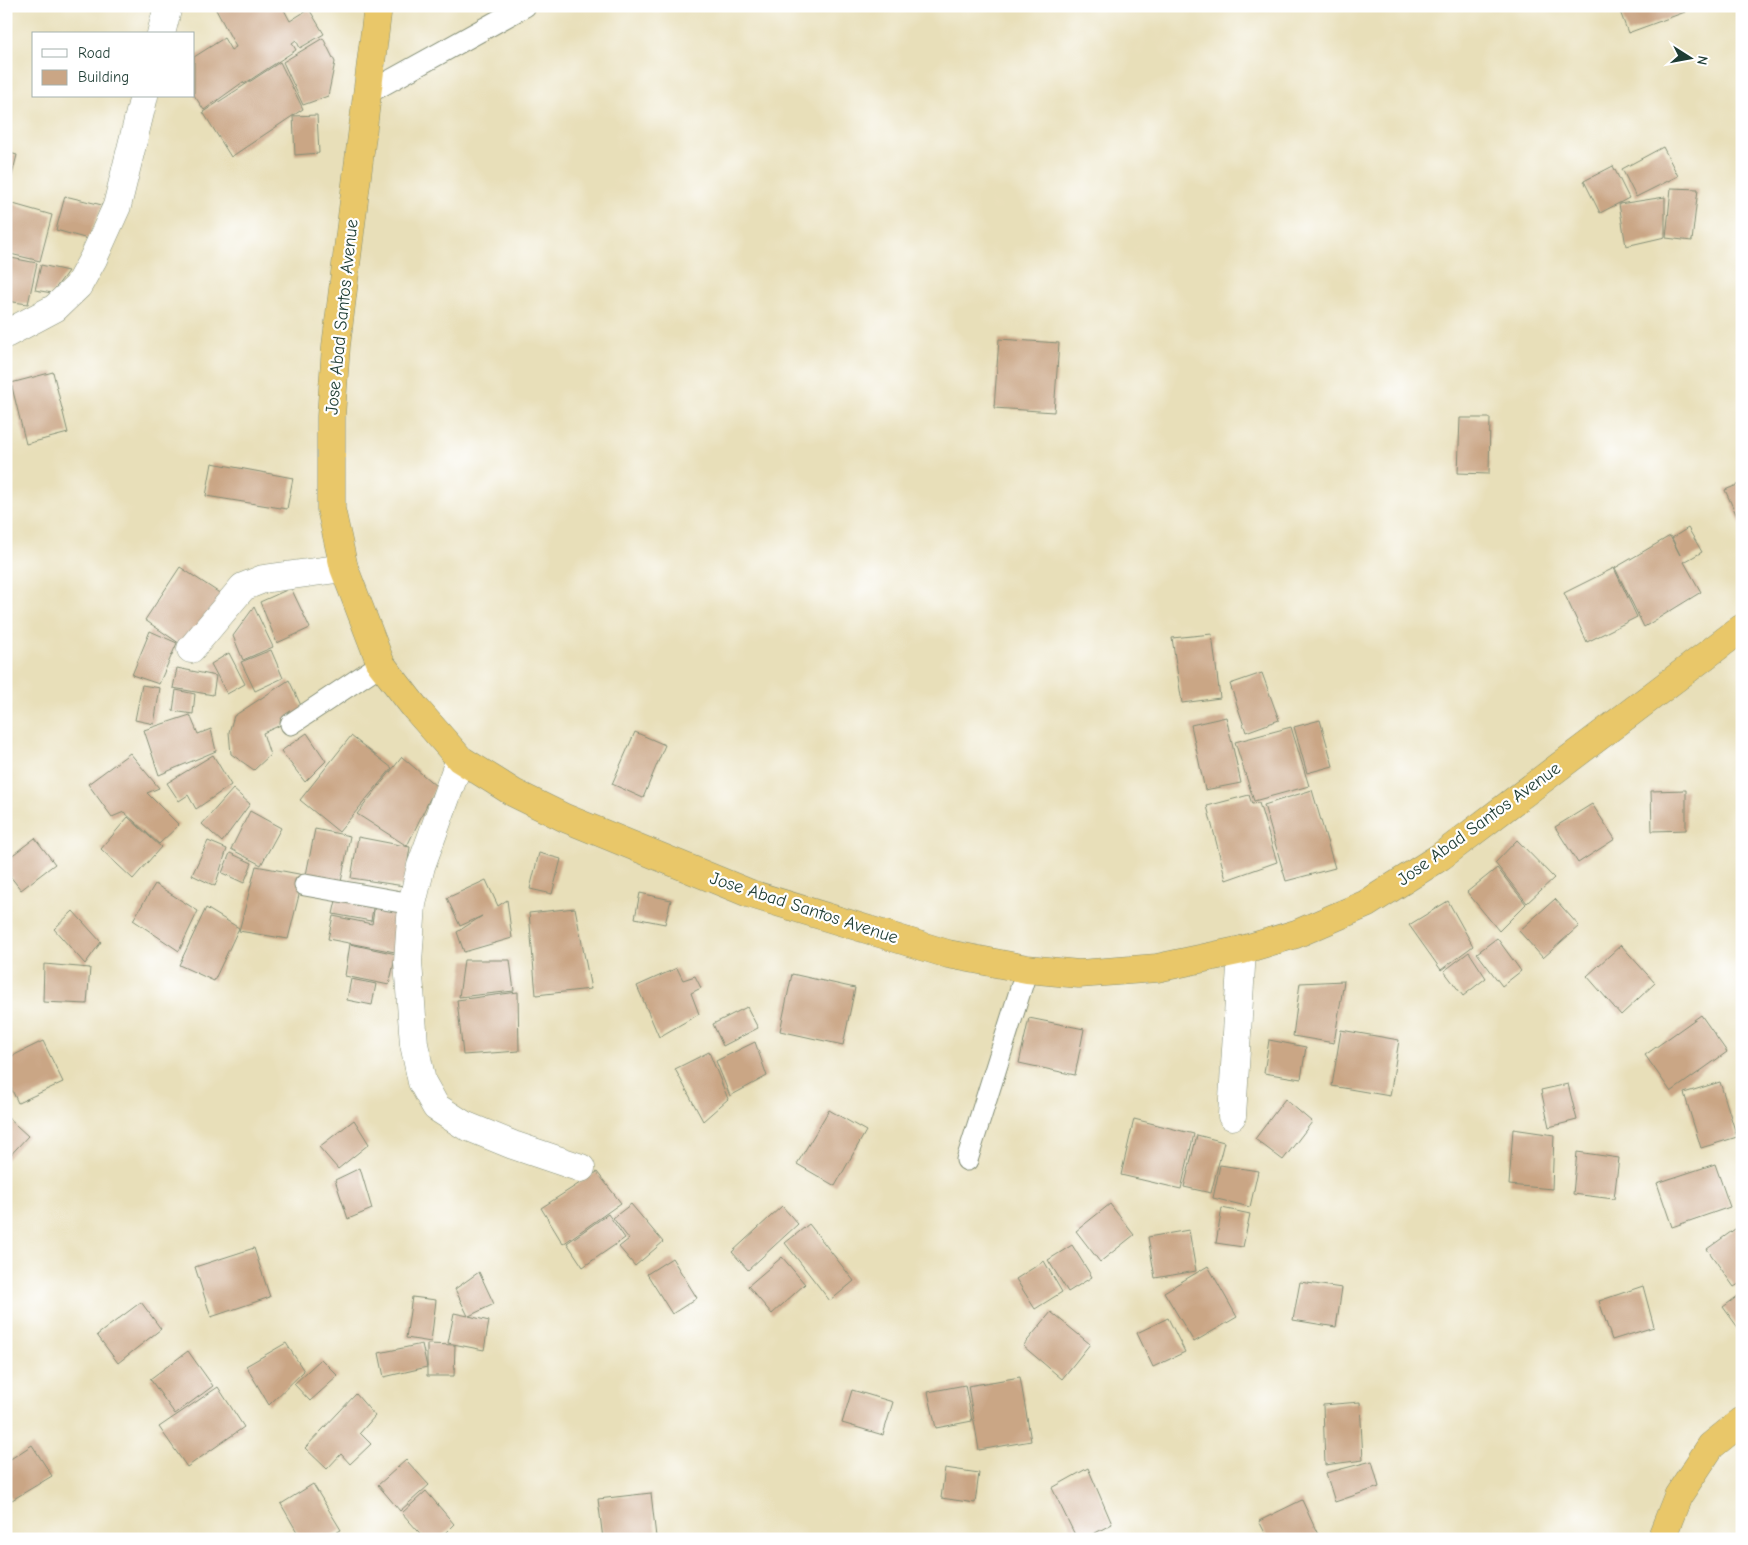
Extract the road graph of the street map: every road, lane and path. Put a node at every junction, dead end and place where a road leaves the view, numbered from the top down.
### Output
1 (168, 6) edge
2 (378, 6) edge
3 (525, 6) edge
4 (161, 32) edge
5 (368, 93) junction
6 (144, 98) edge
7 (6, 334) edge
8 (344, 568) junction
9 (1742, 628) edge
10 (191, 649) dead end
11 (381, 664) junction
12 (291, 724) dead end
13 (460, 759) junction
14 (305, 885) dead end
15 (412, 904) junction
16 (1242, 950) junction
17 (1027, 969) junction
18 (1232, 1116) dead end
19 (967, 1160) dead end
20 (581, 1168) dead end
21 (1742, 1421) edge
22 (1661, 1539) edge

1 - 4 street
2 - 5 highway, Jose Abad Santos Avenue
3 - 5 lane
5 - 8 highway, Jose Abad Santos Avenue
6 - 7 street
8 - 10 street
8 - 11 highway, Jose Abad Santos Avenue
9 - 16 highway, Jose Abad Santos Avenue
11 - 12 lane
11 - 13 highway, Jose Abad Santos Avenue
13 - 15 street
13 - 17 highway, Jose Abad Santos Avenue
14 - 15 lane
15 - 20 street
16 - 17 highway, Jose Abad Santos Avenue
16 - 18 street
17 - 19 lane
21 - 22 highway

